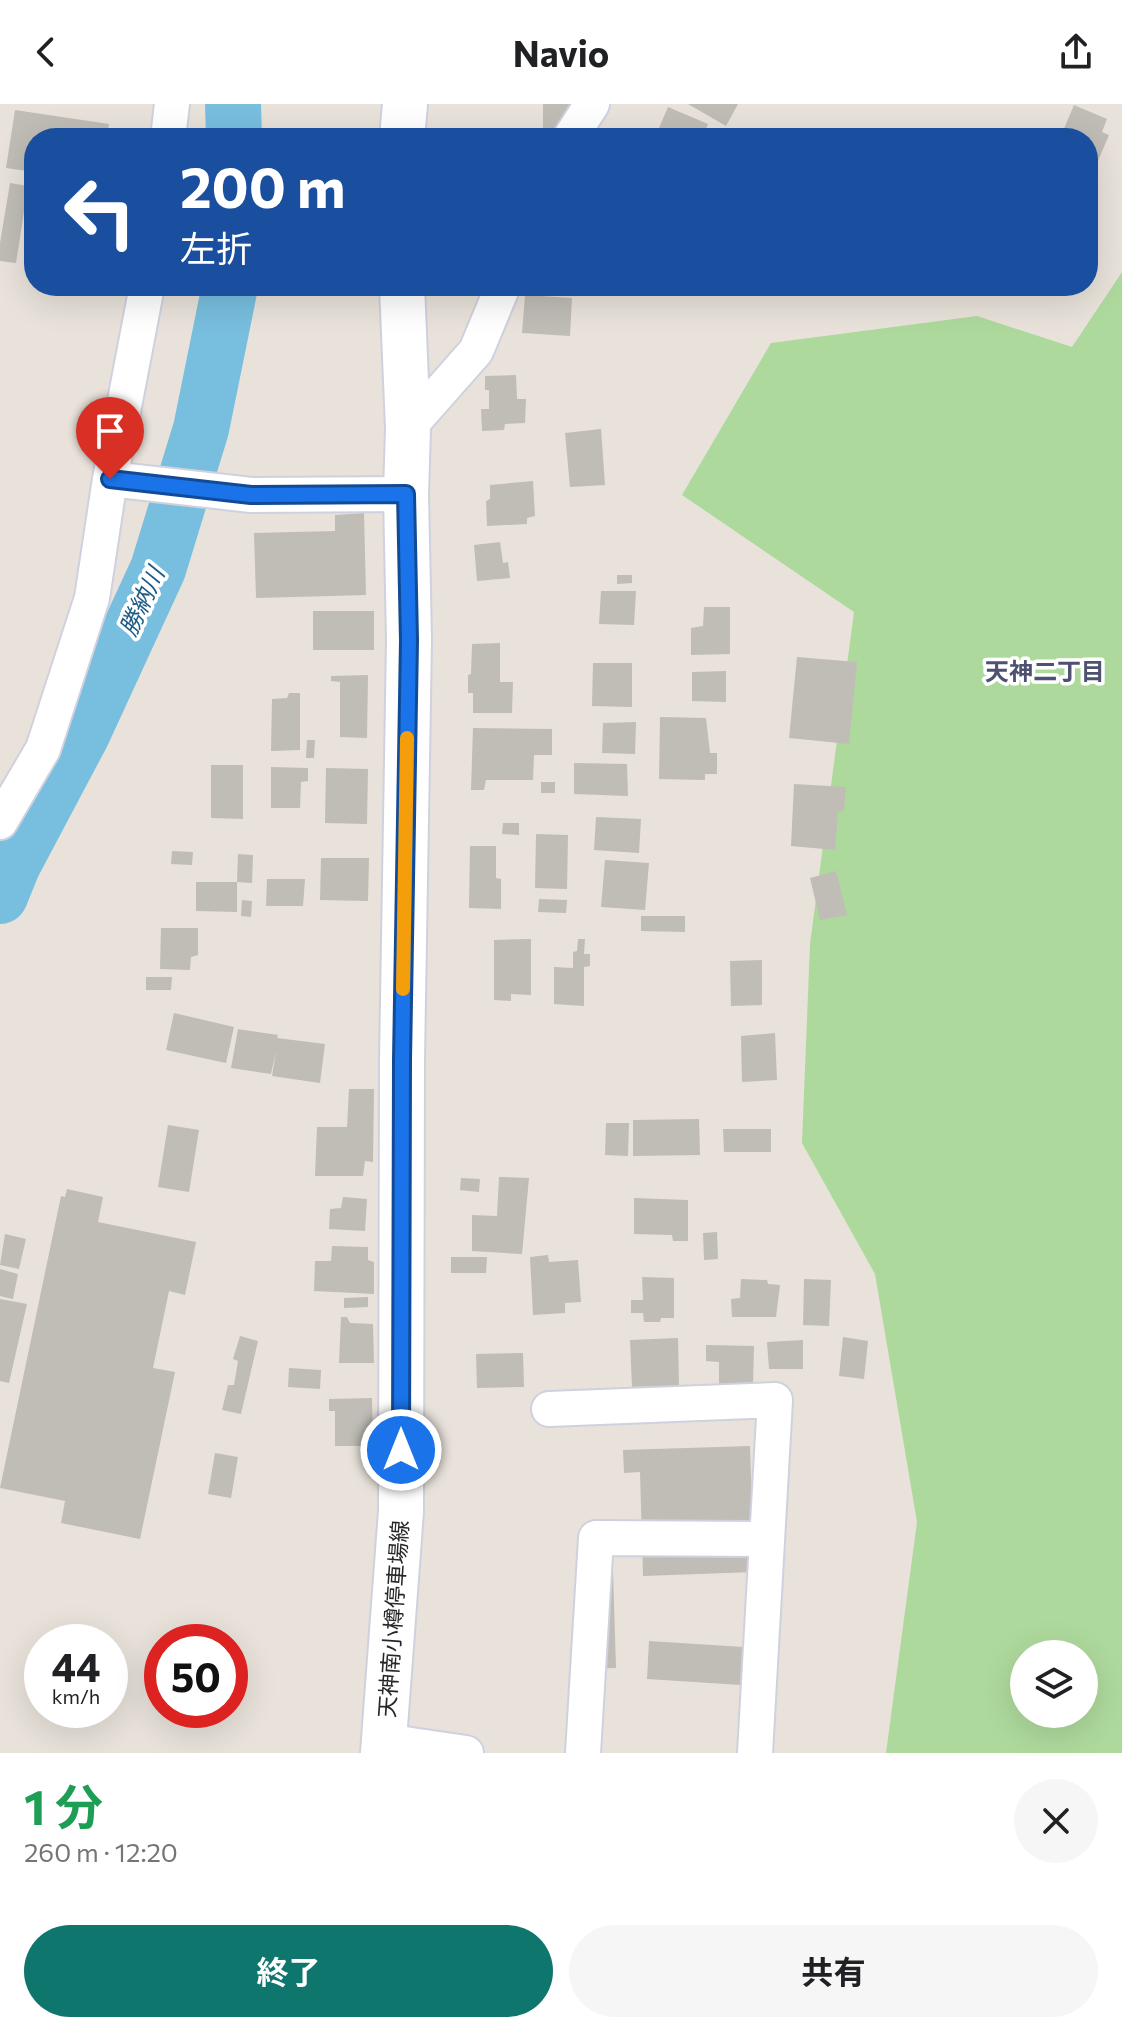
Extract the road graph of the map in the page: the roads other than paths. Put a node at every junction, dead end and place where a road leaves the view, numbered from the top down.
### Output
1 (172, 104) edge
2 (405, 104) edge
3 (592, 104) edge
4 (169, 128) edge
5 (403, 128) edge
6 (576, 128) edge
7 (145, 296) edge
8 (402, 296) edge
9 (499, 296) edge
10 (408, 428) junction
11 (110, 479) junction
12 (406, 494) junction
13 (0, 822) edge
14 (549, 1409) dead end
15 (767, 1539) junction
16 (384, 1747) edge
17 (466, 1753) edge
18 (583, 1753) edge
19 (755, 1753) edge

1 - 4 street
2 - 5 main road
3 - 6 street
7 - 11 street
8 - 10 main road, 天神南小樽停車場線
9 - 10 street
10 - 12 main road, 天神南小樽停車場線
11 - 12 street
11 - 13 street
12 - 16 main road, 天神南小樽停車場線
14 - 15 street
15 - 18 street
15 - 19 street
16 - 17 street

